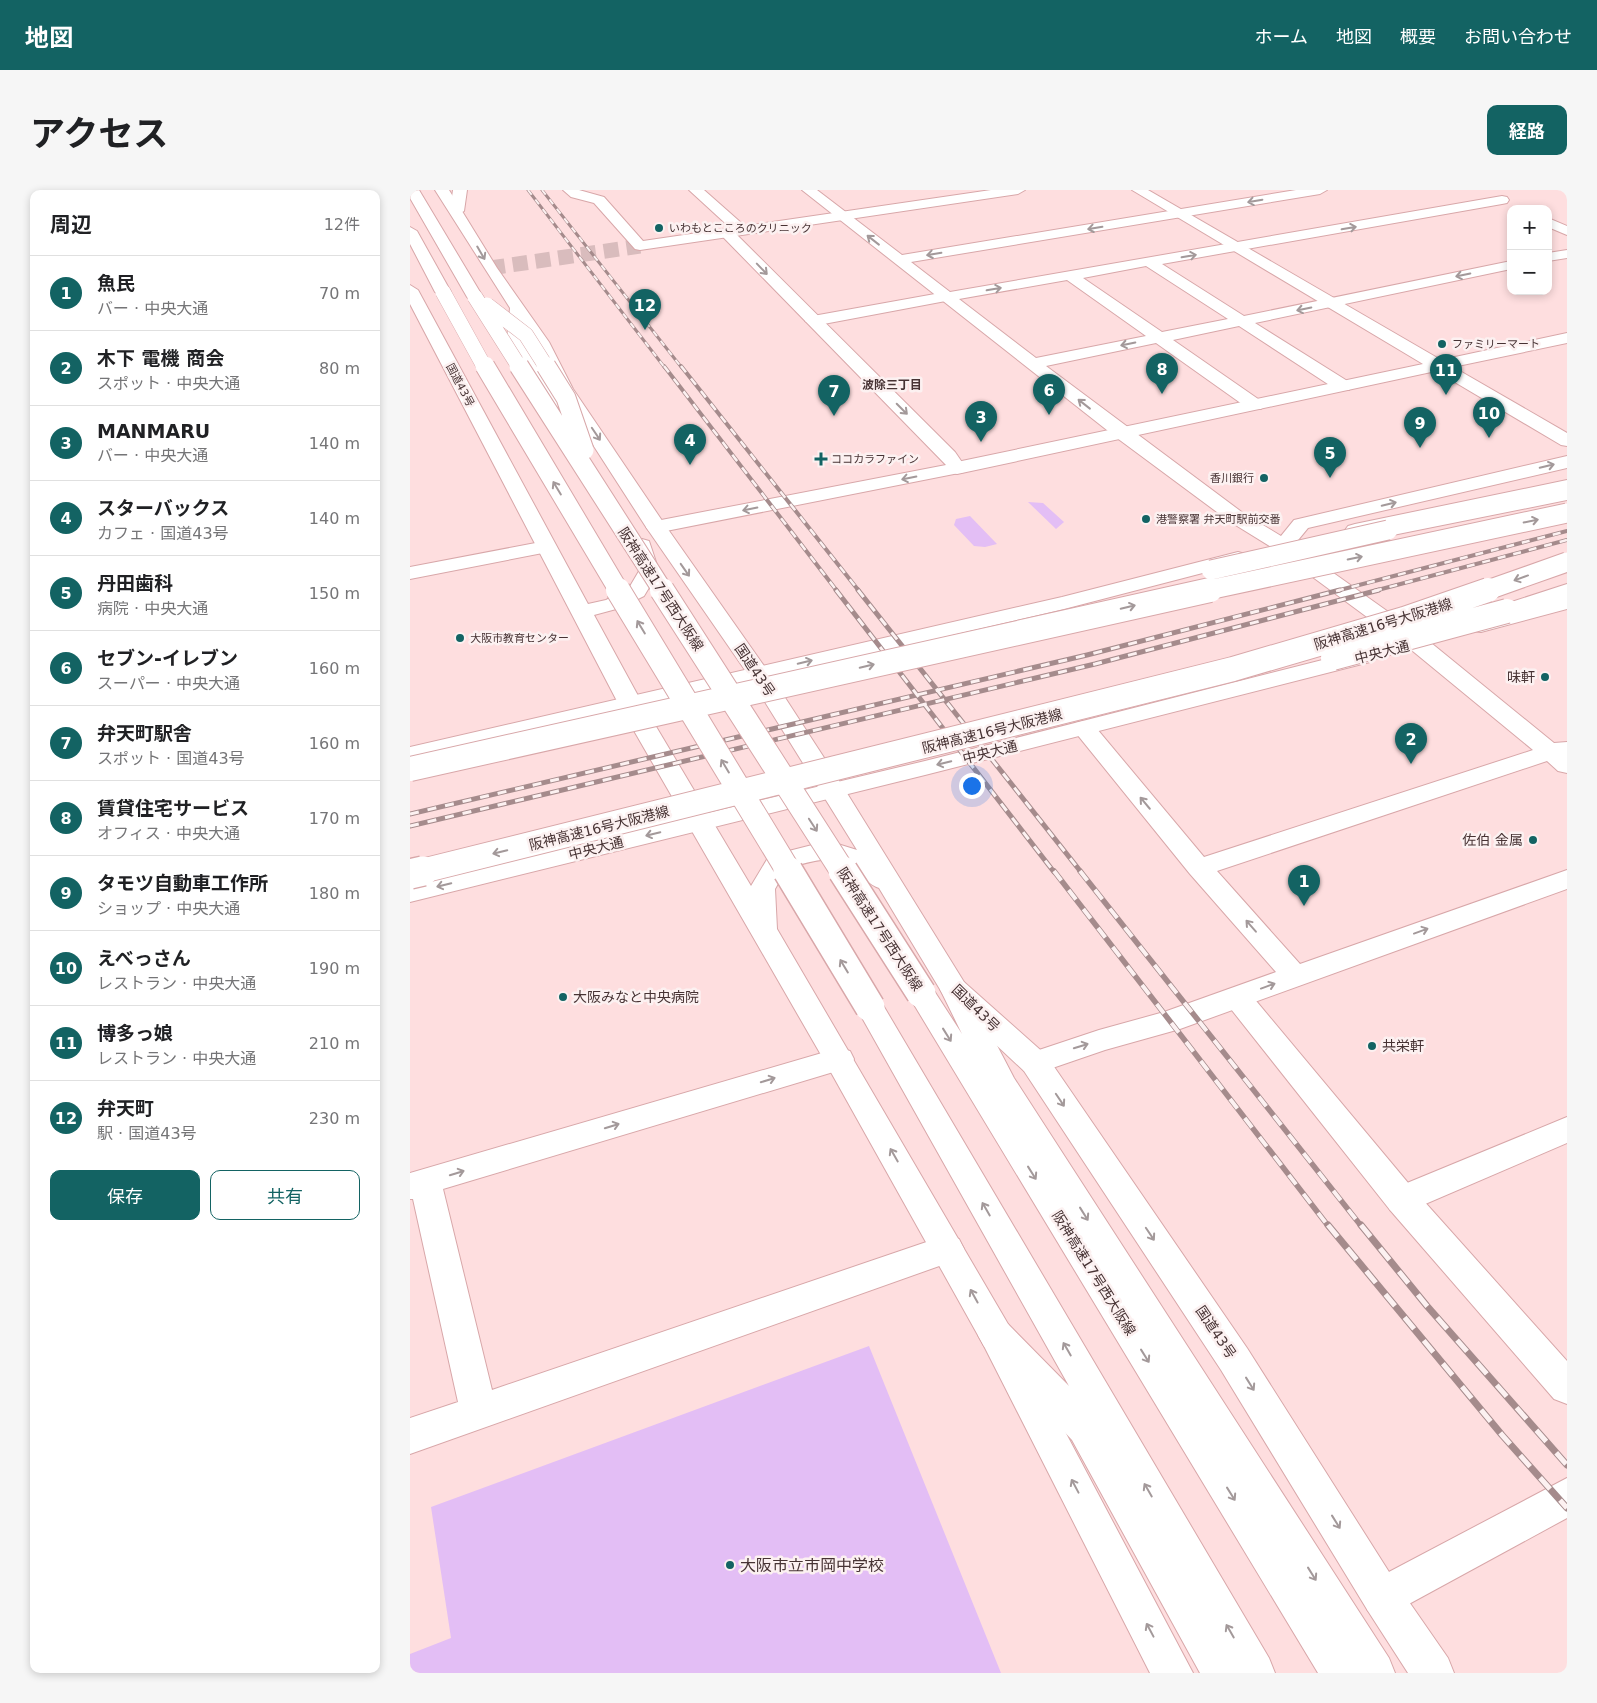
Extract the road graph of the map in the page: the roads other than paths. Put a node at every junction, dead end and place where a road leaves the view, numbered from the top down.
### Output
1 (412, 190) edge
2 (442, 190) edge
3 (460, 190) edge
4 (570, 190) edge
5 (696, 190) edge
6 (809, 190) edge
7 (1018, 190) edge
8 (1139, 190) edge
9 (1320, 190) edge
10 (1480, 190) edge
11 (457, 211) junction
12 (1179, 214) junction
13 (843, 216) junction
14 (1552, 224) edge
15 (1567, 231) edge
16 (410, 232) edge
17 (735, 232) junction
18 (1238, 248) junction
19 (1567, 254) edge
20 (1552, 256) edge
21 (898, 260) junction
22 (1151, 263) junction
23 (1507, 266) edge
24 (1071, 276) junction
25 (410, 290) edge
26 (946, 297) junction
27 (1331, 303) junction
28 (517, 308) junction
29 (813, 321) junction
30 (1244, 322) junction
31 (1157, 338) junction
32 (1567, 338) edge
33 (1034, 364) junction
34 (1439, 366) junction
35 (1343, 386) junction
36 (1254, 405) junction
37 (1123, 434) junction
38 (1567, 441) edge
39 (1567, 462) edge
40 (957, 468) junction
41 (1567, 486) edge
42 (1567, 494) edge
43 (1567, 513) edge
44 (656, 527) junction
45 (1283, 546) junction
46 (546, 547) junction
47 (1567, 562) edge
48 (410, 573) edge
49 (1567, 590) edge
50 (1567, 602) edge
51 (581, 612) junction
52 (1417, 643) junction
53 (926, 652) junction
54 (758, 673) junction
55 (630, 703) junction
56 (1084, 728) junction
57 (410, 754) edge
58 (1562, 755) edge
59 (888, 757) junction
60 (410, 769) edge
61 (833, 790) junction
62 (701, 823) junction
63 (1199, 868) junction
64 (410, 874) edge
65 (1567, 879) edge
66 (895, 892) junction
67 (410, 893) edge
68 (764, 931) junction
69 (1295, 976) junction
70 (954, 989) junction
71 (1236, 997) junction
72 (839, 1059) junction
73 (1034, 1063) junction
74 (1567, 1129) edge
75 (417, 1184) edge
76 (1402, 1200) junction
77 (947, 1248) junction
78 (996, 1335) junction
79 (1567, 1387) edge
80 (478, 1413) junction
81 (410, 1436) edge
82 (1567, 1497) edge
83 (1382, 1597) junction
84 (1172, 1673) edge
85 (1223, 1673) edge
86 (1254, 1673) edge
87 (1342, 1673) edge
88 (1374, 1673) edge
89 (1433, 1673) edge

1 -> 87 main road, 阪神高速17号西大阪線, bridge
2 - 11 main road, 国道43号
3 - 11 main road
4 - 17 main road
5 - 17 main road
6 - 13 main road
7 - 13 main road
8 - 12 main road
9 -> 12 main road
18 -> 10 main road
11 -> 28 main road, 国道43号
12 - 18 main road
12 -> 21 main road
13 - 17 main road
21 -> 13 main road
14 - 15 main road
86 -> 16 main road, bridge
17 -> 29 main road
22 -> 18 main road
18 - 27 main road
19 - 20 main road
21 - 26 main road
22 - 24 main road
22 - 30 main road
23 -> 27 main road
26 -> 24 main road
24 - 31 main road
25 - 46 main road, 国道43号
26 - 29 main road
26 - 33 main road
27 -> 30 main road
27 - 34 main road
28 -> 44 main road, 国道43号
28 - 51 main road
29 -> 40 main road
30 - 31 main road
30 - 35 main road
31 -> 33 main road
31 - 36 main road
32 - 34 main road
37 -> 33 main road
34 - 35 main road
34 - 38 main road
35 - 36 main road
36 - 37 main road
37 - 40 main road
37 - 45 main road
45 -> 39 main road
40 -> 44 main road
41 - 45 main road
42 - 53 main road, bridge
53 -> 43 main road, bridge
44 -> 54 main road, 国道43号
45 - 52 main road
54 -> 45 main road
46 - 48 main road
46 - 51 main road, 国道43号
47 -> 59 main road, 阪神高速16号大阪港線, bridge
49 - 59 main road, bridge
50 - 52 main road, 中央大通
51 - 55 main road, 国道43号
52 - 56 main road, 中央大通
52 - 58 main road
60 -> 53 main road, bridge
54 - 55 main road
54 - 61 main road, 国道43号
55 - 57 main road
55 - 62 main road, 国道43号
56 -> 61 main road, 中央大通
63 -> 56 main road
58 - 63 main road
59 -> 64 main road, 阪神高速16号大阪港線, bridge
61 - 62 main road, 中央大通
61 - 66 main road, 国道43号
62 -> 67 main road, 中央大通
62 - 68 main road, 国道43号
69 -> 63 main road
69 -> 65 main road
66 - 68 main road
66 - 70 main road, 国道43号
68 - 72 main road, 国道43号
71 -> 69 main road
70 - 73 main road, 国道43号
70 -> 88 main road
73 -> 71 main road
71 - 76 main road
75 -> 72 main road
77 -> 72 main road, 国道43号
73 -> 83 main road, 国道43号
74 - 76 main road
75 - 80 main road
76 - 79 main road
78 -> 77 main road, 国道43号
77 - 80 main road
84 -> 78 main road, 国道43号
78 - 85 main road
80 - 81 main road
82 - 83 main road
83 - 89 main road, 国道43号

